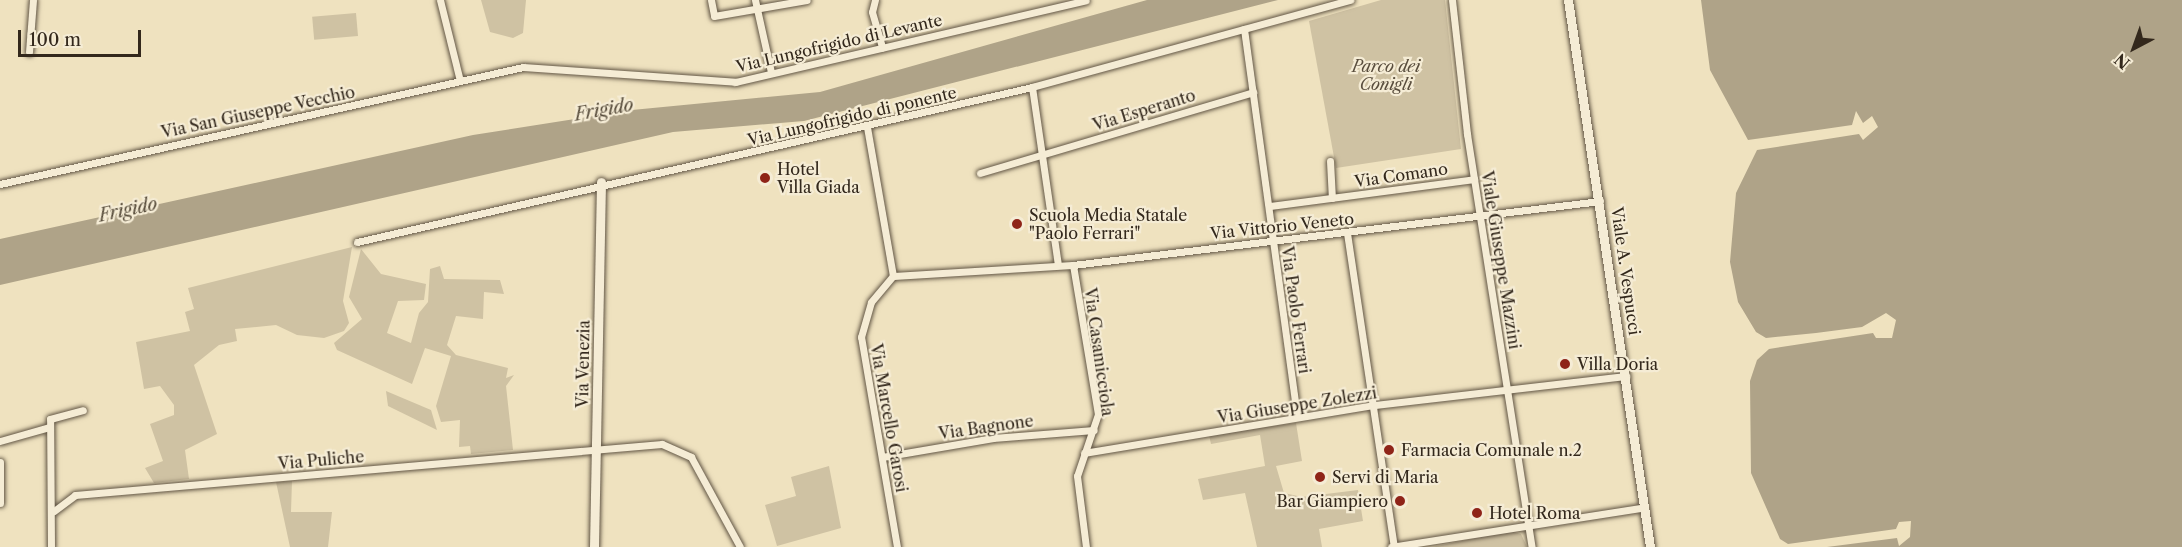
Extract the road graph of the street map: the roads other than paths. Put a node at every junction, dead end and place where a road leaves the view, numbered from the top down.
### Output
1 (33, 0) edge
2 (440, 0) edge
3 (711, 0) edge
4 (755, 0) edge
5 (807, 0) edge
6 (874, 0) edge
7 (1086, 0) edge
8 (1350, 0) edge
9 (1452, 0) edge
10 (1569, 0) edge
11 (1064, 2) edge
12 (757, 10) junction
13 (1244, 29) junction
14 (882, 48) junction
15 (29, 52) dead end
16 (523, 67) joint
17 (771, 72) junction
18 (460, 81) junction
19 (1032, 87) junction
20 (1253, 92) junction
21 (867, 127) junction
22 (1043, 154) junction
23 (1330, 161) dead end
24 (980, 172) dead end
25 (1474, 179) junction
26 (601, 182) junction
27 (0, 184) edge
28 (1332, 198) junction
29 (1601, 201) junction
30 (1270, 206) junction
31 (1482, 216) junction
32 (1347, 233) junction
33 (357, 242) dead end
34 (1274, 242) junction
35 (1058, 265) junction
36 (1073, 265) junction
37 (893, 276) junction
38 (1626, 376) junction
39 (1512, 392) junction
40 (1374, 405) junction
41 (83, 410) dead end
42 (1297, 416) junction
43 (49, 427) junction
44 (1094, 430) junction
45 (0, 441) edge
46 (596, 447) junction
47 (1084, 453) junction
48 (882, 457) junction
49 (0, 462) edge
50 (0, 503) edge
51 (1645, 507) junction
52 (54, 511) junction
53 (1530, 524) junction
54 (51, 547) edge
55 (594, 547) edge
56 (740, 547) edge
57 (897, 547) edge
58 (1086, 547) edge
59 (1393, 547) edge
60 (1532, 547) edge
61 (1650, 547) edge

1 - 15 street
2 - 18 street
3 - 12 street
4 - 12 street
5 - 12 street
6 - 14 street
7 - 11 street, Via Lungofrigido di Levante
8 - 13 street, Via Lungofrigido di ponente
9 - 25 street, Viale Giuseppe Mazzini
10 - 29 main road, Viale A. Vespucci
11 - 14 street, Via Lungofrigido di Levante
12 - 17 street
13 - 19 street, Via Lungofrigido di ponente
13 - 20 street, Via Paolo Ferrari
14 - 17 street, Via Lungofrigido di Levante
16 - 17 street, Via Lungofrigido di Levante
16 - 18 street, Via San Giuseppe Vecchio
18 - 27 street, Via San Giuseppe Vecchio
19 - 21 street, Via Lungofrigido di ponente
19 - 22 street
20 - 22 street, Via Esperanto
20 - 30 street, Via Paolo Ferrari
21 - 26 street, Via Lungofrigido di ponente
21 - 37 street
22 - 24 street, Via Esperanto
22 - 35 street
23 - 28 street, Via Comano
25 - 28 street, Via Comano
25 - 31 street, Viale Giuseppe Mazzini
26 - 33 street, Via Lungofrigido di ponente
26 - 46 main road, Via Venezia
28 - 30 street, Via Comano
29 - 31 street, Via Vittorio Veneto
29 - 38 main road, Viale A. Vespucci
30 - 34 street, Via Paolo Ferrari
31 - 32 street, Via Vittorio Veneto
31 - 39 street, Viale Giuseppe Mazzini
32 - 34 street, Via Vittorio Veneto
32 - 40 street
34 - 36 street, Via Vittorio Veneto
34 - 42 street, Via Paolo Ferrari
35 - 36 street, Via Vittorio Veneto
35 - 37 street, Via Vittorio Veneto
36 - 44 street, Via Casamicciola
37 - 48 street, Via Marcello Garosi
38 - 39 street, Via Giuseppe Zolezzi
38 - 51 main road, Viale A. Vespucci
39 - 40 street, Via Giuseppe Zolezzi
39 - 53 street, Viale Giuseppe Mazzini
40 - 42 street, Via Giuseppe Zolezzi
40 - 59 street
41 - 43 street
42 - 47 street, Via Giuseppe Zolezzi
43 - 45 street
43 - 52 street
44 - 47 street, Via Casamicciola
44 - 48 street, Via Bagnone
46 - 52 street, Via Puliche
46 - 55 main road, Via Venezia
46 - 56 street, Via Puliche
47 - 58 street, Via Casamicciola
48 - 57 street, Via Marcello Garosi
49 - 50 street
51 - 53 street
51 - 61 main road, Viale A. Vespucci
52 - 54 street
53 - 59 street
53 - 60 street, Viale Giuseppe Mazzini

